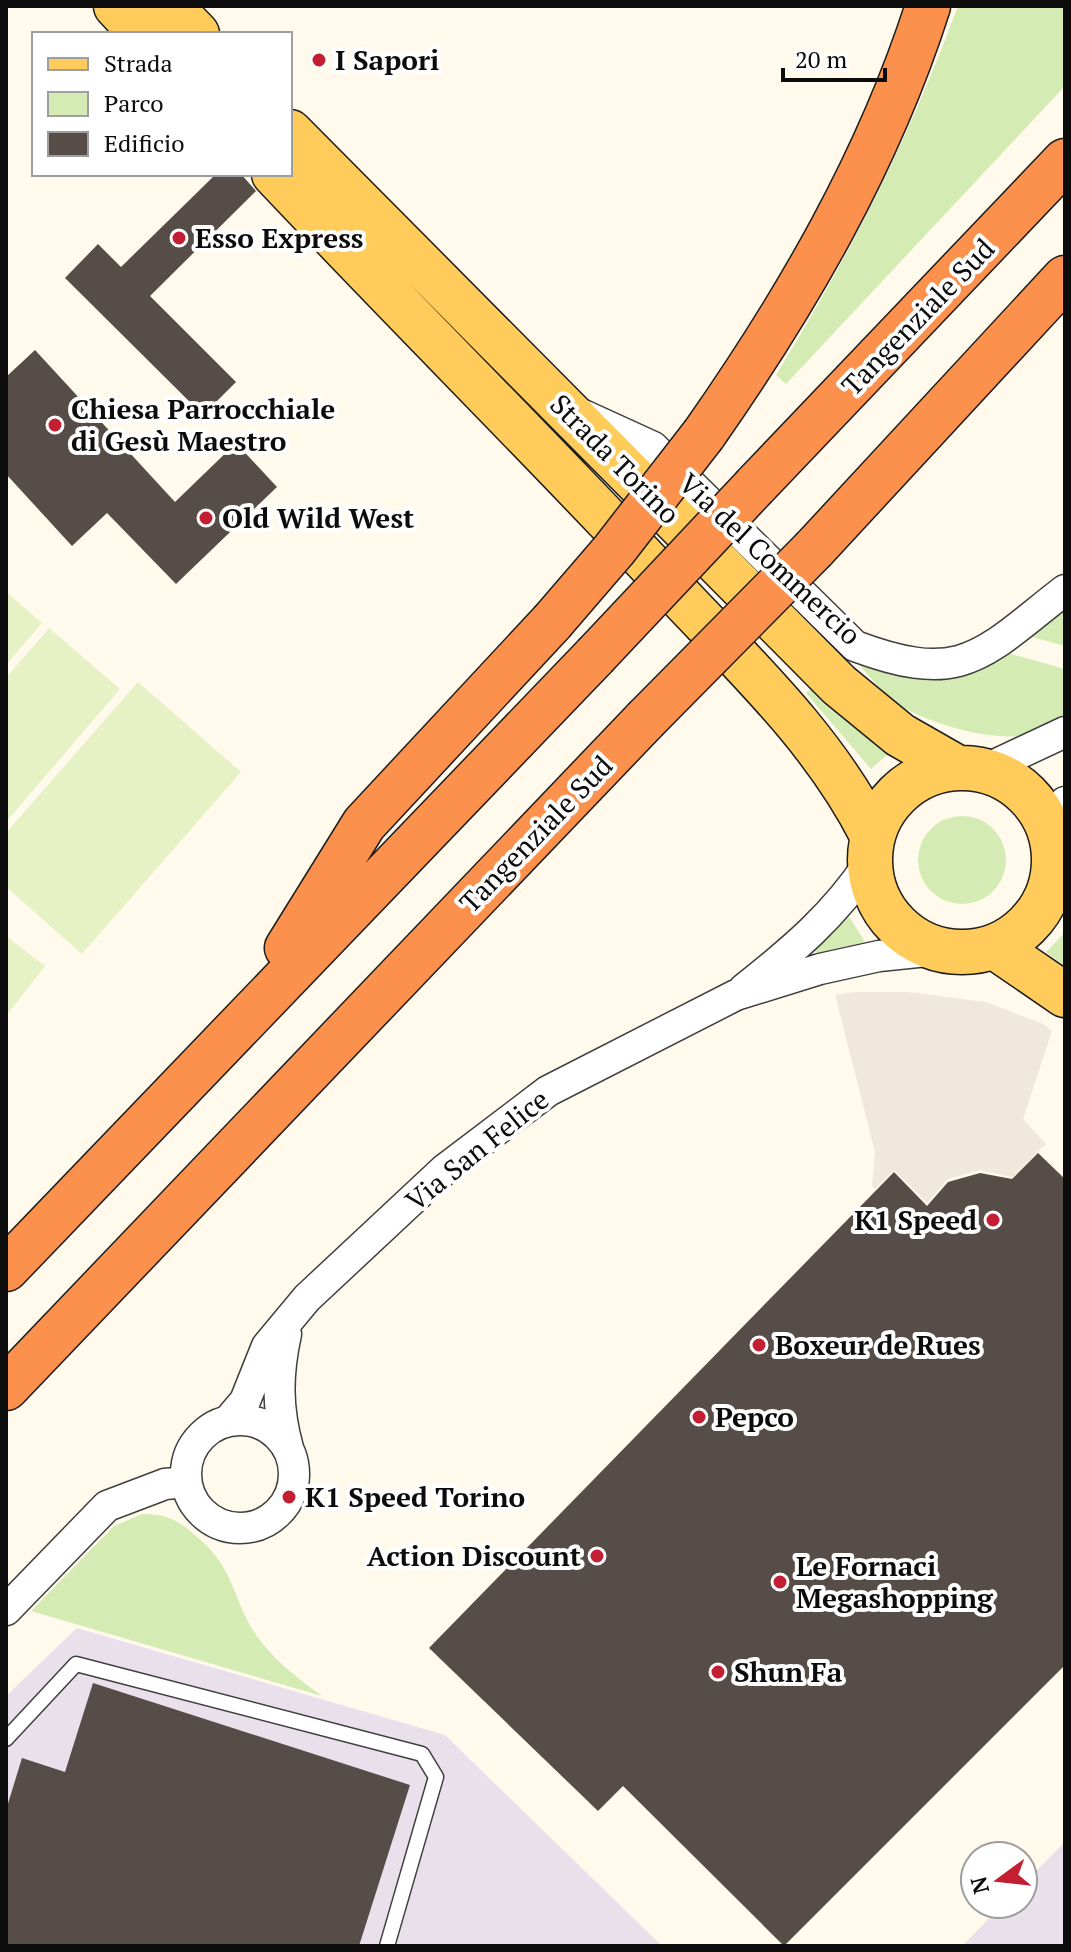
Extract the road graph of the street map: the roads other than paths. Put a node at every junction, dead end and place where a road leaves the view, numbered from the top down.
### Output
1 (116, 6) edge
2 (170, 6) edge
3 (928, 6) edge
4 (140, 32) edge
5 (195, 32) edge
6 (292, 134) edge
7 (1065, 161) edge
8 (276, 176) edge
9 (1062, 283) edge
10 (563, 406) junction
11 (1065, 590) edge
12 (1065, 732) edge
13 (970, 768) junction
14 (1058, 820) edge
15 (870, 849) junction
16 (1058, 890) edge
17 (995, 947) junction
18 (937, 950) junction
19 (736, 995) junction
20 (1065, 995) edge
21 (244, 1018) junction
22 (6, 1269) edge
23 (288, 1321) junction
24 (6, 1388) edge
25 (228, 1421) junction
26 (288, 1450) junction
27 (186, 1482) junction
28 (6, 1610) edge
29 (6, 1739) edge
30 (387, 1946) edge

1 - 4 main road
2 - 5 main road
3 - 21 highway, bridge
6 - 10 main road, Strada Torino
7 - 21 highway, Tangenziale Sud, bridge
8 - 15 main road, Strada Torino
9 - 24 highway, Tangenziale Sud, bridge
10 - 11 street, Via del Commercio
10 - 13 main road, Strada Torino
12 - 13 street
13 - 14 main road
13 - 15 main road
14 - 16 main road
15 - 18 main road
15 - 19 street, Via San Felice
16 - 17 main road
17 - 18 main road
17 - 20 main road
18 - 19 street, Via San Felice
19 - 23 street, Via San Felice
21 - 22 highway, Tangenziale Sud
23 - 25 street, Via San Felice
23 - 26 street
25 - 26 street
25 - 27 street, Via San Felice
26 - 27 street
27 - 28 street
29 - 30 lane

